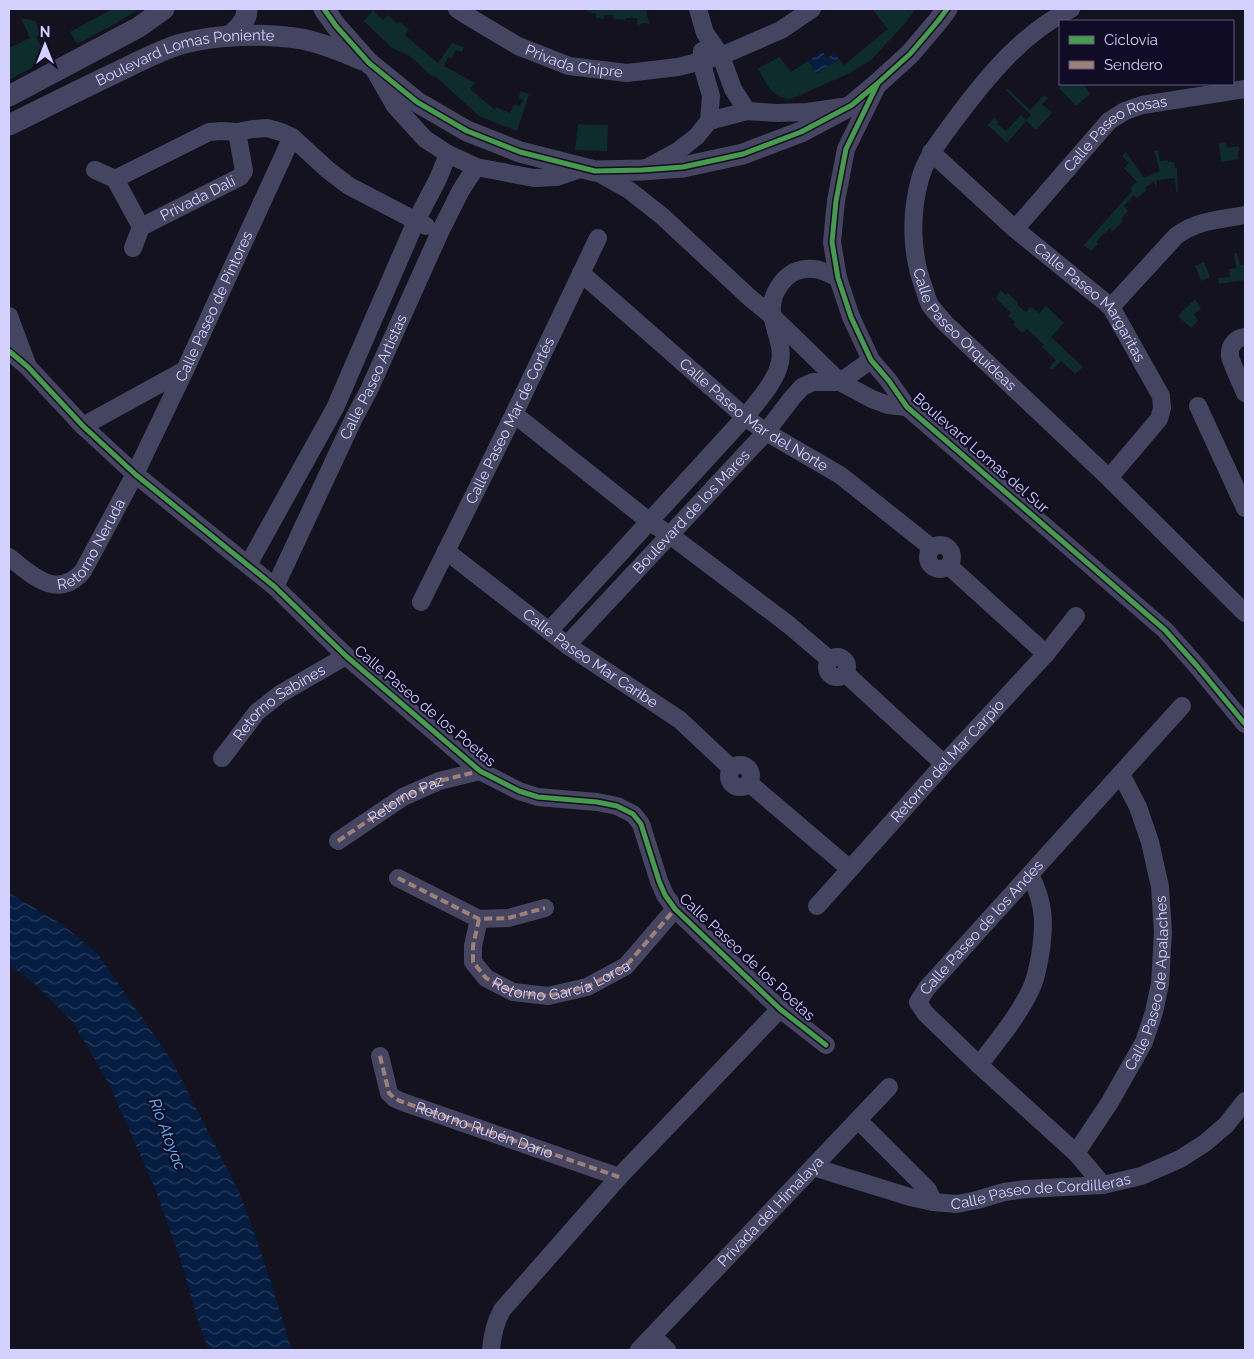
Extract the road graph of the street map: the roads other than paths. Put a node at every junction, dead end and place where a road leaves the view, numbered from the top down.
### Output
1 (164, 9) edge
2 (246, 9) edge
3 (324, 9) edge
4 (457, 9) edge
5 (698, 9) edge
6 (812, 9) edge
7 (947, 9) edge
8 (1071, 9) edge
9 (705, 33) junction
10 (230, 36) junction
11 (721, 56) junction
12 (701, 61) junction
13 (371, 65) junction
14 (878, 83) junction
15 (1245, 89) edge
16 (9, 96) edge
17 (852, 105) junction
18 (747, 111) junction
19 (709, 121) junction
20 (9, 125) edge
21 (237, 132) junction
22 (292, 137) junction
23 (931, 152) junction
24 (448, 154) junction
25 (476, 167) junction
26 (95, 170) dead end
27 (589, 170) junction
28 (642, 170) junction
29 (115, 179) junction
30 (1245, 215) edge
31 (416, 222) junction
32 (141, 226) junction
33 (1015, 229) junction
34 (440, 232) junction
35 (598, 238) dead end
36 (133, 248) dead end
37 (580, 273) junction
38 (838, 278) junction
39 (1111, 307) junction
40 (771, 315) junction
41 (9, 316) edge
42 (1245, 336) edge
43 (9, 352) edge
44 (871, 360) junction
45 (28, 367) junction
46 (186, 370) junction
47 (347, 379) junction
48 (840, 382) junction
49 (369, 390) junction
50 (1245, 393) edge
51 (1198, 406) dead end
52 (907, 407) junction
53 (335, 408) junction
54 (514, 414) junction
55 (744, 417) junction
56 (354, 418) junction
57 (83, 426) junction
58 (766, 432) junction
59 (135, 474) junction
60 (1109, 478) junction
61 (1245, 508) edge
62 (650, 522) junction
63 (670, 535) junction
64 (446, 551) junction
65 (9, 557) edge
66 (248, 565) junction
67 (275, 587) junction
68 (421, 602) dead end
69 (1245, 613) edge
70 (1076, 616) dead end
71 (549, 631) junction
72 (567, 645) junction
73 (1046, 654) junction
74 (346, 656) junction
75 (1182, 706) dead end
76 (1245, 724) edge
77 (222, 758) dead end
78 (944, 764) junction
79 (480, 772) junction
80 (1121, 774) junction
81 (338, 841) dead end
82 (850, 869) junction
83 (1030, 875) junction
84 (398, 878) dead end
85 (817, 906) dead end
86 (545, 908) dead end
87 (674, 910) junction
88 (479, 919) junction
89 (780, 1008) junction
90 (826, 1046) dead end
91 (380, 1056) dead end
92 (979, 1065) junction
93 (889, 1087) dead end
94 (1245, 1101) edge
95 (858, 1120) junction
96 (1076, 1153) junction
97 (813, 1167) junction
98 (619, 1177) junction
99 (1103, 1185) junction
100 (933, 1202) junction
101 (653, 1336) junction
102 (491, 1350) edge
103 (640, 1350) edge
104 (668, 1350) edge

1 - 16 street, Boulevard Lomas Poniente
2 - 10 street
3 - 13 street
4 - 12 street, Privada Chipre
5 - 9 street
6 - 11 street, Privada Chipre
7 - 14 street
8 - 23 street, Calle Paseo Orquídeas
9 - 11 street
9 - 12 street
10 - 13 street, Boulevard Lomas Poniente
10 - 20 street, Boulevard Lomas Poniente
11 - 12 street, Privada Chipre
11 - 18 street
12 - 19 street
13 - 24 street
13 - 27 street
14 - 17 street
14 - 38 street, Boulevard Lomas del Sur
15 - 33 street, Calle Paseo Rosas
17 - 18 street
17 - 28 street
18 - 19 street
19 - 28 street
21 - 22 street
21 - 29 street
21 - 32 street, Privada Dalí
22 - 31 street
22 - 46 street, Calle Paseo de Pintores
23 - 33 street, Calle Paseo Margaritas
23 - 60 street, Calle Paseo Orquídeas
24 - 25 street
24 - 31 street, Calle Paseo Artistas
25 - 27 street
25 - 34 street, Calle Paseo Artistas
26 - 29 street
27 - 28 street
27 - 40 street, Boulevard Lomas del Sur
29 - 32 street
30 - 39 street
31 - 34 street
31 - 47 street, Calle Paseo Artistas
32 - 36 street
33 - 39 street, Calle Paseo Margaritas
34 - 49 street, Calle Paseo Artistas
35 - 37 street, Calle Paseo Mar de Cortés
37 - 54 street, Calle Paseo Mar de Cortés
37 - 55 street, Calle Paseo Mar del Norte
38 - 40 street
38 - 44 street, Boulevard Lomas del Sur
39 - 60 street, Calle Paseo Margaritas
40 - 48 street, Boulevard Lomas del Sur
40 - 55 street, Boulevard de los Mares
41 - 45 street
42 - 50 street
43 - 45 street
44 - 48 street
44 - 52 street, Boulevard Lomas del Sur
45 - 57 street, Calle Paseo de los Poetas
46 - 57 street
46 - 59 street, Calle Paseo de Pintores
47 - 49 street
47 - 53 street, Calle Paseo Artistas
48 - 52 street, Boulevard Lomas del Sur
48 - 58 street, Boulevard de los Mares
49 - 56 street, Calle Paseo Artistas
51 - 61 street
52 - 76 street, Boulevard Lomas del Sur
53 - 56 street
53 - 66 street, Calle Paseo Artistas
54 - 62 street
54 - 64 street, Calle Paseo Mar de Cortés
55 - 58 street, Calle Paseo Mar del Norte
55 - 62 street, Boulevard de los Mares
56 - 67 street, Calle Paseo Artistas
57 - 59 street, Calle Paseo de los Poetas
58 - 63 street, Boulevard de los Mares
58 - 73 street, Calle Paseo Mar del Norte
59 - 65 street, Retorno Neruda
59 - 66 street, Calle Paseo de los Poetas
60 - 69 street, Calle Paseo Orquídeas
62 - 63 street
62 - 71 street, Boulevard de los Mares
63 - 72 street, Boulevard de los Mares
63 - 78 street
64 - 68 street, Calle Paseo Mar de Cortés
64 - 71 street, Calle Paseo Mar Caribe
66 - 67 street, Calle Paseo de los Poetas
67 - 74 street, Calle Paseo de los Poetas
70 - 73 street, Retorno del Mar Carpio
71 - 72 street, Calle Paseo Mar Caribe
72 - 82 street, Calle Paseo Mar Caribe
73 - 78 street, Retorno del Mar Carpio
74 - 77 street, Retorno Sabines
74 - 79 street, Calle Paseo de los Poetas
75 - 80 street, Calle Paseo de los Andes
78 - 82 street, Retorno del Mar Carpio
79 - 81 street, Retorno Paz
79 - 87 street, Calle Paseo de los Poetas
80 - 83 street, Calle Paseo de los Andes
80 - 96 street, Calle Paseo de Apalaches
82 - 85 street, Retorno del Mar Carpio
83 - 92 street
83 - 92 street, Calle Paseo de los Andes
84 - 88 street
86 - 88 street
87 - 88 street, Retorno García Lorca
87 - 89 street, Calle Paseo de los Poetas
89 - 90 street, Calle Paseo de los Poetas
89 - 98 street
91 - 98 street, Retorno Rubén Darío
92 - 96 street, Calle Paseo de los Andes
93 - 95 street, Privada del Himalaya
94 - 99 street, Calle Paseo de Cordilleras
95 - 97 street, Privada del Himalaya
95 - 100 street
96 - 99 street, Calle Paseo de los Andes
97 - 100 street, Calle Paseo de Cordilleras
97 - 101 street, Privada del Himalaya
98 - 102 street
99 - 100 street, Calle Paseo de Cordilleras
101 - 103 street, Privada del Himalaya
101 - 104 street

